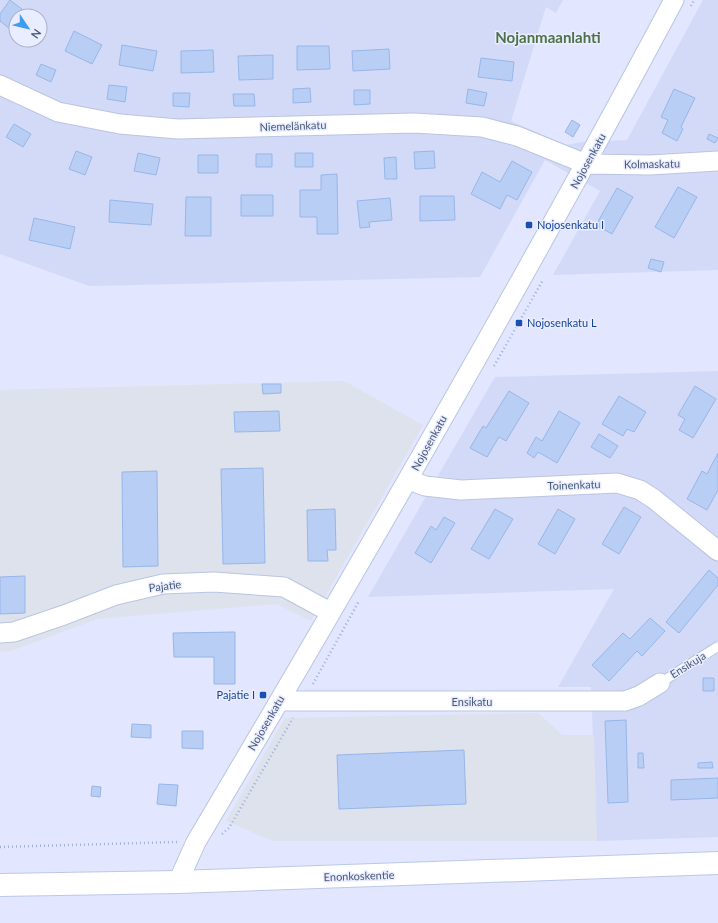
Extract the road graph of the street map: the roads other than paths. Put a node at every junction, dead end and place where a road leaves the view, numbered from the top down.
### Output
1 (674, 0) edge
2 (0, 85) edge
3 (718, 161) edge
4 (586, 164) junction
5 (409, 480) junction
6 (718, 551) edge
7 (330, 612) junction
8 (0, 633) edge
9 (717, 647) edge
10 (660, 683) joint
11 (280, 701) junction
12 (718, 863) edge
13 (178, 882) junction
14 (0, 885) edge

1 - 4 street, Nojosenkatu
2 - 4 street, Niemelänkatu
3 - 4 street, Kolmaskatu
4 - 5 street, Nojosenkatu
5 - 6 street, Toinenkatu
5 - 7 street, Nojosenkatu
7 - 8 street, Pajatie
7 - 11 street, Nojosenkatu
9 - 10 lane, Ensikuja
10 - 11 street, Ensikatu
11 - 13 street, Nojosenkatu
12 - 13 main road, Enonkoskentie
13 - 14 main road, Enonkoskentie

